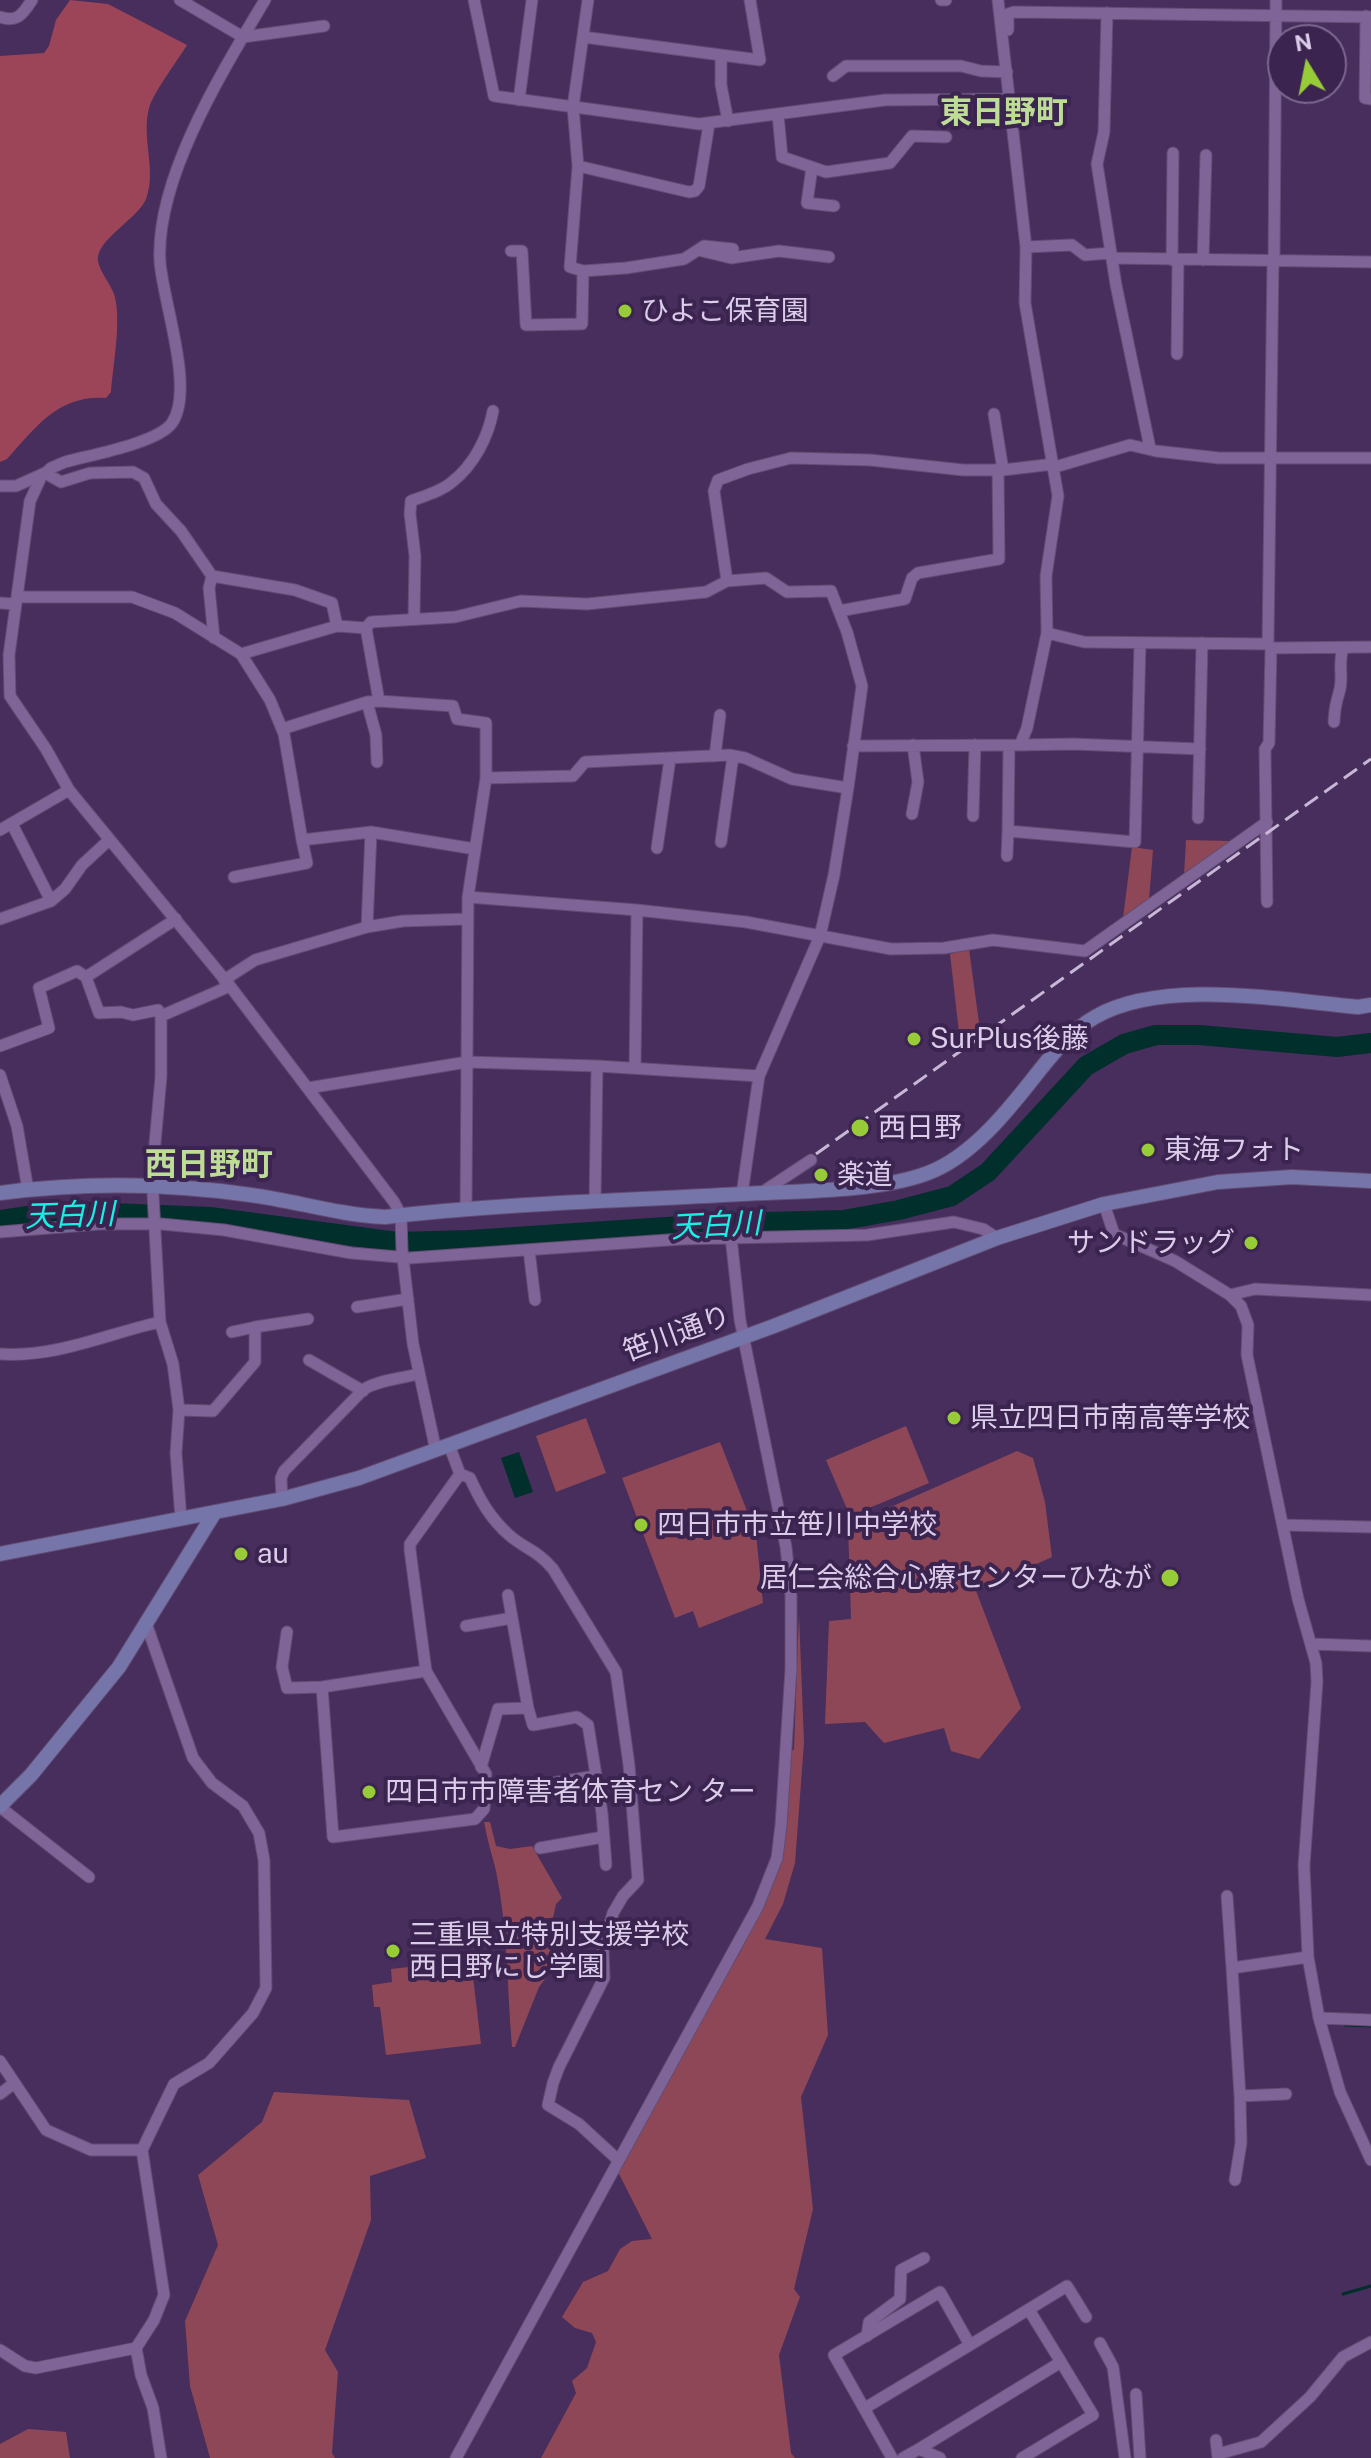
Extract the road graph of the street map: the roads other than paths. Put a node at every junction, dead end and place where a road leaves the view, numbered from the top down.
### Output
1 (32, 0) edge
2 (265, 0) edge
3 (474, 0) edge
4 (532, 0) edge
5 (588, 0) edge
6 (750, 0) edge
7 (998, 0) edge
8 (1112, 0) edge
9 (1208, 0) edge
10 (1276, 0) edge
11 (183, 1) edge
12 (1109, 14) junction
13 (1208, 15) junction
14 (1276, 16) junction
15 (1368, 16) edge
16 (0, 17) edge
17 (324, 26) dead end
18 (243, 37) junction
19 (583, 37) junction
20 (1003, 45) junction
21 (721, 55) junction
22 (1007, 72) junction
23 (833, 76) dead end
24 (1009, 99) junction
25 (1371, 99) edge
26 (519, 100) junction
27 (573, 107) junction
28 (778, 115) junction
29 (728, 121) junction
30 (709, 124) junction
31 (946, 137) dead end
32 (1173, 153) dead end
33 (1206, 155) dead end
34 (578, 166) junction
35 (812, 167) junction
36 (834, 206) dead end
37 (1026, 247) junction
38 (1371, 247) edge
39 (733, 249) dead end
40 (698, 250) junction
41 (511, 251) dead end
42 (1112, 256) junction
43 (829, 257) dead end
44 (1175, 260) junction
45 (1203, 260) junction
46 (1273, 261) junction
47 (1371, 262) edge
48 (583, 271) junction
49 (1177, 354) dead end
50 (493, 411) dead end
51 (994, 414) dead end
52 (1150, 448) junction
53 (1371, 458) edge
54 (1270, 459) junction
55 (1054, 466) junction
56 (1001, 470) junction
57 (45, 473) junction
58 (703, 482) dead end
59 (0, 486) edge
60 (714, 491) junction
61 (212, 576) junction
62 (727, 581) junction
63 (16, 600) junction
64 (0, 603) edge
65 (839, 611) junction
66 (414, 619) junction
67 (337, 626) junction
68 (366, 628) junction
69 (1047, 633) junction
70 (214, 638) junction
71 (1140, 643) junction
72 (1202, 643) junction
73 (1270, 646) junction
74 (1371, 647) edge
75 (1343, 649) junction
76 (241, 654) junction
77 (373, 702) junction
78 (720, 715) dead end
79 (1334, 722) dead end
80 (282, 729) junction
81 (913, 745) junction
82 (975, 745) junction
83 (853, 746) junction
84 (1014, 746) junction
85 (1137, 746) junction
86 (1200, 749) junction
87 (715, 756) junction
88 (733, 756) junction
89 (670, 759) junction
90 (377, 762) dead end
91 (486, 778) junction
92 (848, 788) junction
93 (69, 790) junction
94 (912, 814) dead end
95 (973, 816) dead end
96 (1198, 818) dead end
97 (1267, 822) junction
98 (12, 824) junction
99 (0, 830) edge
100 (1008, 831) junction
101 (371, 832) junction
102 (109, 840) junction
103 (302, 840) junction
104 (721, 842) dead end
105 (657, 848) dead end
106 (475, 849) junction
107 (1007, 856) dead end
108 (234, 877) dead end
109 (468, 897) junction
110 (51, 901) junction
111 (1267, 902) dead end
112 (637, 910) junction
113 (0, 919) edge
114 (176, 919) junction
115 (467, 919) junction
116 (367, 927) junction
117 (820, 936) junction
118 (86, 977) junction
119 (227, 983) junction
120 (1371, 1005) edge
121 (161, 1016) junction
122 (0, 1046) edge
123 (467, 1062) junction
124 (597, 1066) junction
125 (635, 1068) junction
126 (0, 1075) edge
127 (759, 1076) junction
128 (308, 1088) junction
129 (811, 1160) dead end
130 (1371, 1181) edge
131 (154, 1188) junction
132 (28, 1190) junction
133 (0, 1193) edge
134 (760, 1193) junction
135 (742, 1194) junction
136 (595, 1202) junction
137 (1104, 1204) junction
138 (466, 1210) junction
139 (401, 1215) junction
140 (155, 1224) junction
141 (0, 1232) edge
142 (731, 1237) junction
143 (997, 1238) junction
144 (529, 1250) junction
145 (402, 1254) junction
146 (1230, 1295) junction
147 (1371, 1295) edge
148 (408, 1299) junction
149 (535, 1300) dead end
150 (357, 1307) dead end
151 (308, 1319) dead end
152 (160, 1322) junction
153 (255, 1327) junction
154 (232, 1332) dead end
155 (744, 1337) junction
156 (0, 1354) edge
157 (309, 1360) dead end
158 (418, 1374) junction
159 (363, 1391) junction
160 (179, 1410) junction
161 (443, 1448) junction
162 (460, 1474) junction
163 (282, 1499) junction
164 (215, 1512) junction
165 (181, 1519) junction
166 (1283, 1525) junction
167 (1371, 1527) edge
168 (0, 1554) edge
169 (508, 1595) dead end
170 (512, 1618) junction
171 (146, 1623) junction
172 (466, 1626) dead end
173 (287, 1632) dead end
174 (1311, 1644) junction
175 (1371, 1646) edge
176 (426, 1671) junction
177 (322, 1687) junction
178 (528, 1708) junction
179 (481, 1767) junction
180 (596, 1776) junction
181 (521, 1788) dead end
182 (0, 1806) edge
183 (603, 1837) junction
184 (540, 1848) dead end
185 (606, 1865) dead end
186 (89, 1877) dead end
187 (1227, 1896) dead end
188 (1308, 1957) junction
189 (1232, 1968) junction
190 (1319, 2018) junction
191 (1371, 2020) edge
192 (0, 2061) edge
193 (13, 2084) junction
194 (0, 2094) edge
195 (1286, 2094) dead end
196 (1240, 2096) junction
197 (142, 2150) junction
198 (617, 2159) junction
199 (1371, 2160) edge
200 (1235, 2180) dead end
201 (924, 2258) dead end
202 (1029, 2310) junction
203 (1086, 2317) dead end
204 (867, 2336) junction
205 (1371, 2342) edge
206 (1100, 2343) dead end
207 (970, 2345) junction
208 (136, 2348) junction
209 (0, 2350) edge
210 (1061, 2362) junction
211 (1136, 2394) dead end
212 (865, 2408) junction
213 (1216, 2440) dead end
214 (919, 2449) junction
215 (1218, 2456) edge
216 (161, 2458) edge
217 (456, 2458) edge
218 (892, 2458) edge
219 (903, 2458) edge
220 (940, 2458) edge
221 (1022, 2458) edge
222 (1125, 2458) edge
223 (1140, 2458) edge

1 - 16 street
2 - 18 street
3 - 26 street
4 - 26 street
5 - 19 street
6 - 21 street
7 - 20 street
8 - 12 street
9 - 13 street
10 - 14 street
11 - 18 street
12 - 13 street
12 - 20 street
12 - 42 street
13 - 14 street
14 - 15 street
14 - 46 street
15 - 25 street
17 - 18 street
18 - 57 street
19 - 21 street
19 - 27 street
20 - 22 street
21 - 29 street
22 - 23 street
22 - 24 street
24 - 28 street
24 - 37 street
26 - 27 street
27 - 30 street
27 - 34 street
28 - 29 street
28 - 35 street
29 - 30 street
30 - 34 street
31 - 35 street
32 - 44 street
33 - 45 street
34 - 48 street
35 - 36 street
37 - 42 street
37 - 55 street
38 - 47 street
39 - 40 street
40 - 43 street
40 - 48 street
41 - 48 street
42 - 44 street
42 - 52 street
44 - 45 street
44 - 49 street
45 - 46 street
46 - 47 street
46 - 54 street
50 - 66 street
51 - 56 street
52 - 54 street
52 - 55 street
53 - 54 street
54 - 73 street
55 - 56 street
55 - 69 street
56 - 60 street
56 - 65 street
57 - 59 street
57 - 61 street
57 - 63 street
58 - 60 street
60 - 62 street
61 - 67 street
61 - 70 street
62 - 65 street
62 - 66 street
63 - 64 street
63 - 70 street
63 - 93 street
65 - 83 street
66 - 68 street
67 - 68 street
67 - 76 street
68 - 77 street
69 - 71 street
69 - 84 street
70 - 76 street
71 - 72 street
71 - 85 street
72 - 73 street
72 - 86 street
73 - 75 street
73 - 97 street
74 - 75 street
75 - 79 street
76 - 80 street
77 - 80 street
77 - 90 street
77 - 91 street
78 - 87 street
80 - 103 street
81 - 82 street
81 - 83 street
81 - 94 street
82 - 84 street
82 - 95 street
83 - 92 street
84 - 85 street
84 - 100 street
85 - 86 street
85 - 100 street
86 - 96 street
87 - 88 street
87 - 89 street
88 - 92 street
88 - 104 street
89 - 91 street
89 - 105 street
91 - 106 street
92 - 117 street
93 - 98 street
93 - 102 street
97 - 111 street
97 - 117 street
98 - 99 street
98 - 110 street
100 - 107 street
101 - 103 street
101 - 106 street
101 - 116 street
102 - 110 street
102 - 114 street
103 - 108 street
106 - 109 street
109 - 112 street
109 - 115 street
110 - 113 street
112 - 117 street
112 - 125 street
114 - 118 street
114 - 119 street
115 - 116 street
115 - 123 street
116 - 119 street
117 - 127 street
118 - 121 street
118 - 122 street
119 - 121 street
119 - 128 street
120 - 134 street
121 - 131 street
123 - 124 street
123 - 128 street
123 - 138 street
124 - 125 street
124 - 136 street
125 - 127 street
126 - 132 street
127 - 135 street
128 - 139 street
129 - 134 street
130 - 137 street, 笹川通り
131 - 132 street
131 - 139 street
131 - 140 street
132 - 133 street
134 - 135 street
135 - 136 street
136 - 138 street
137 - 143 street, 笹川通り
137 - 146 street
138 - 139 street
139 - 145 street
140 - 141 street
140 - 145 street
140 - 152 street
142 - 143 street
142 - 144 street
142 - 155 street
143 - 155 street, 笹川通り
144 - 145 street
144 - 149 street
145 - 148 street
146 - 147 street
146 - 166 street
148 - 150 street
148 - 158 street
151 - 153 street
152 - 156 street
152 - 160 street
153 - 154 street
153 - 160 street
155 - 161 street, 笹川通り
155 - 198 street
157 - 159 street
158 - 159 street
158 - 161 street
159 - 163 street
160 - 165 street
161 - 162 street
161 - 163 street, 笹川通り
162 - 176 street
162 - 198 street
163 - 164 street, 笹川通り
164 - 165 street, 笹川通り
164 - 171 street
165 - 168 street, 笹川通り
166 - 167 street
166 - 174 street
169 - 170 street
170 - 172 street
170 - 178 street
171 - 182 street
171 - 197 street
173 - 177 street
174 - 175 street
174 - 188 street
176 - 177 street
176 - 179 street
177 - 179 street
178 - 179 street
178 - 180 street
180 - 181 street
180 - 183 street
182 - 186 street
183 - 184 street
183 - 185 street
187 - 189 street
188 - 189 street
188 - 190 street
189 - 196 street
190 - 191 street
190 - 199 street
192 - 193 street
193 - 194 street
193 - 197 street
195 - 196 street
196 - 200 street
197 - 208 street
198 - 217 street
201 - 204 street
202 - 203 street
202 - 207 street
202 - 210 street
204 - 207 street
204 - 212 street
205 - 215 street
206 - 222 street
207 - 212 street
208 - 209 street
208 - 216 street
210 - 214 street
210 - 221 street
211 - 223 street
212 - 218 street
213 - 215 street
214 - 219 street
214 - 220 street

